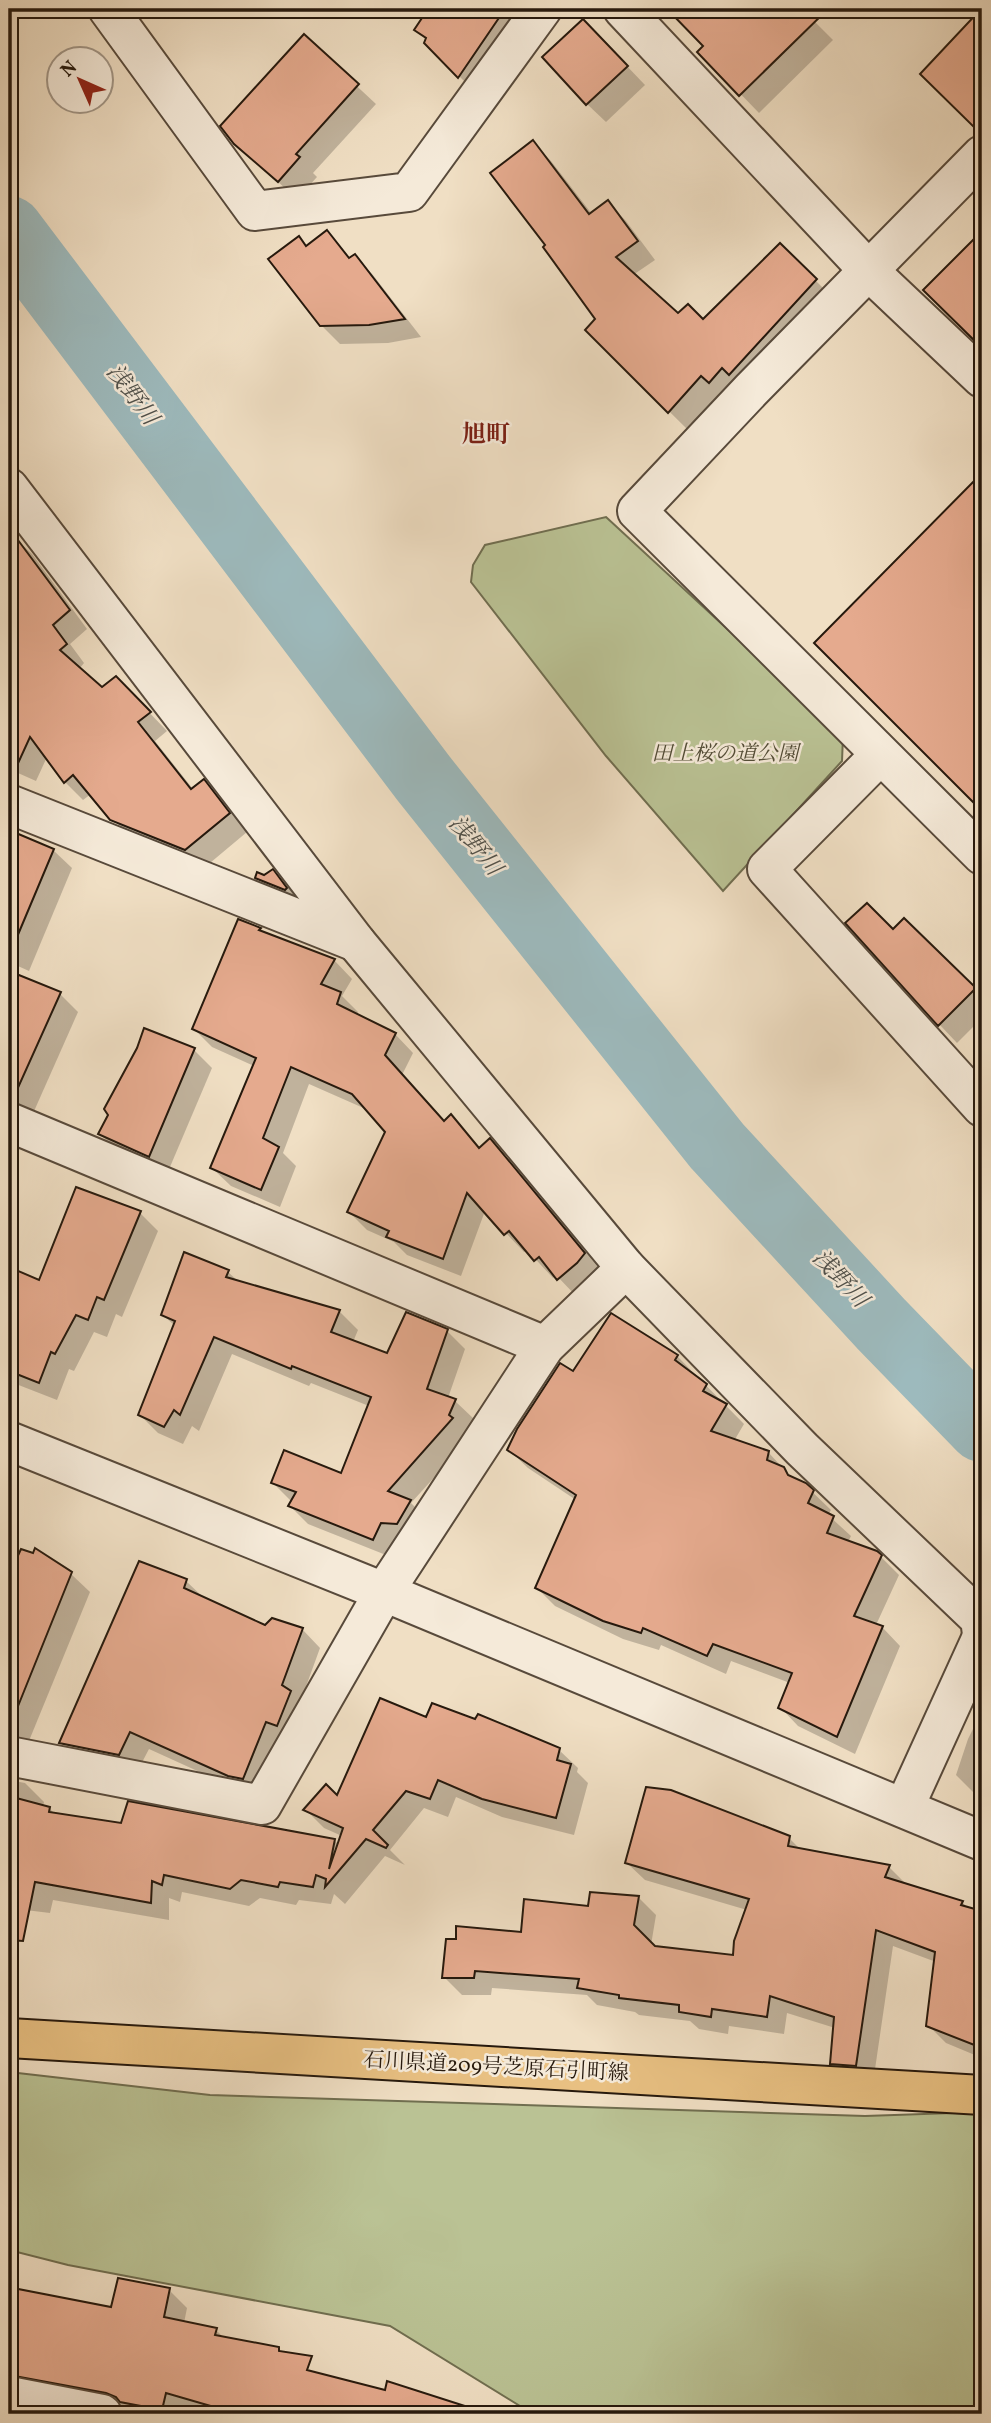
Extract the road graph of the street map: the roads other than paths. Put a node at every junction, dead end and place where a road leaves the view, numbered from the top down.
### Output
1 (108, 9) edge
2 (542, 9) edge
3 (624, 9) edge
4 (982, 155) edge
5 (870, 272) junction
6 (982, 377) edge
7 (9, 488) edge
8 (880, 755) junction
9 (9, 804) edge
10 (982, 855) edge
11 (356, 942) junction
12 (982, 1107) edge
13 (9, 1122) edge
14 (626, 1268) junction
15 (545, 1346) junction
16 (9, 1441) edge
17 (384, 1592) junction
18 (982, 1636) edge
19 (9, 1756) edge
20 (904, 1808) junction
21 (982, 1841) edge
22 (9, 2038) edge
23 (982, 2095) edge
24 (9, 2396) edge
25 (102, 2414) edge

1 - 2 street
3 - 5 street
4 - 5 street
5 - 6 street
5 - 8 street
7 - 11 street
8 - 10 street
8 - 12 street
9 - 11 street
11 - 14 street
13 - 15 street
14 - 15 street
14 - 18 street
15 - 17 street
16 - 17 street
17 - 19 street
17 - 20 street
18 - 20 street
20 - 21 street
22 - 23 main road, 石川県道209号芝原石引町線
24 - 25 street

